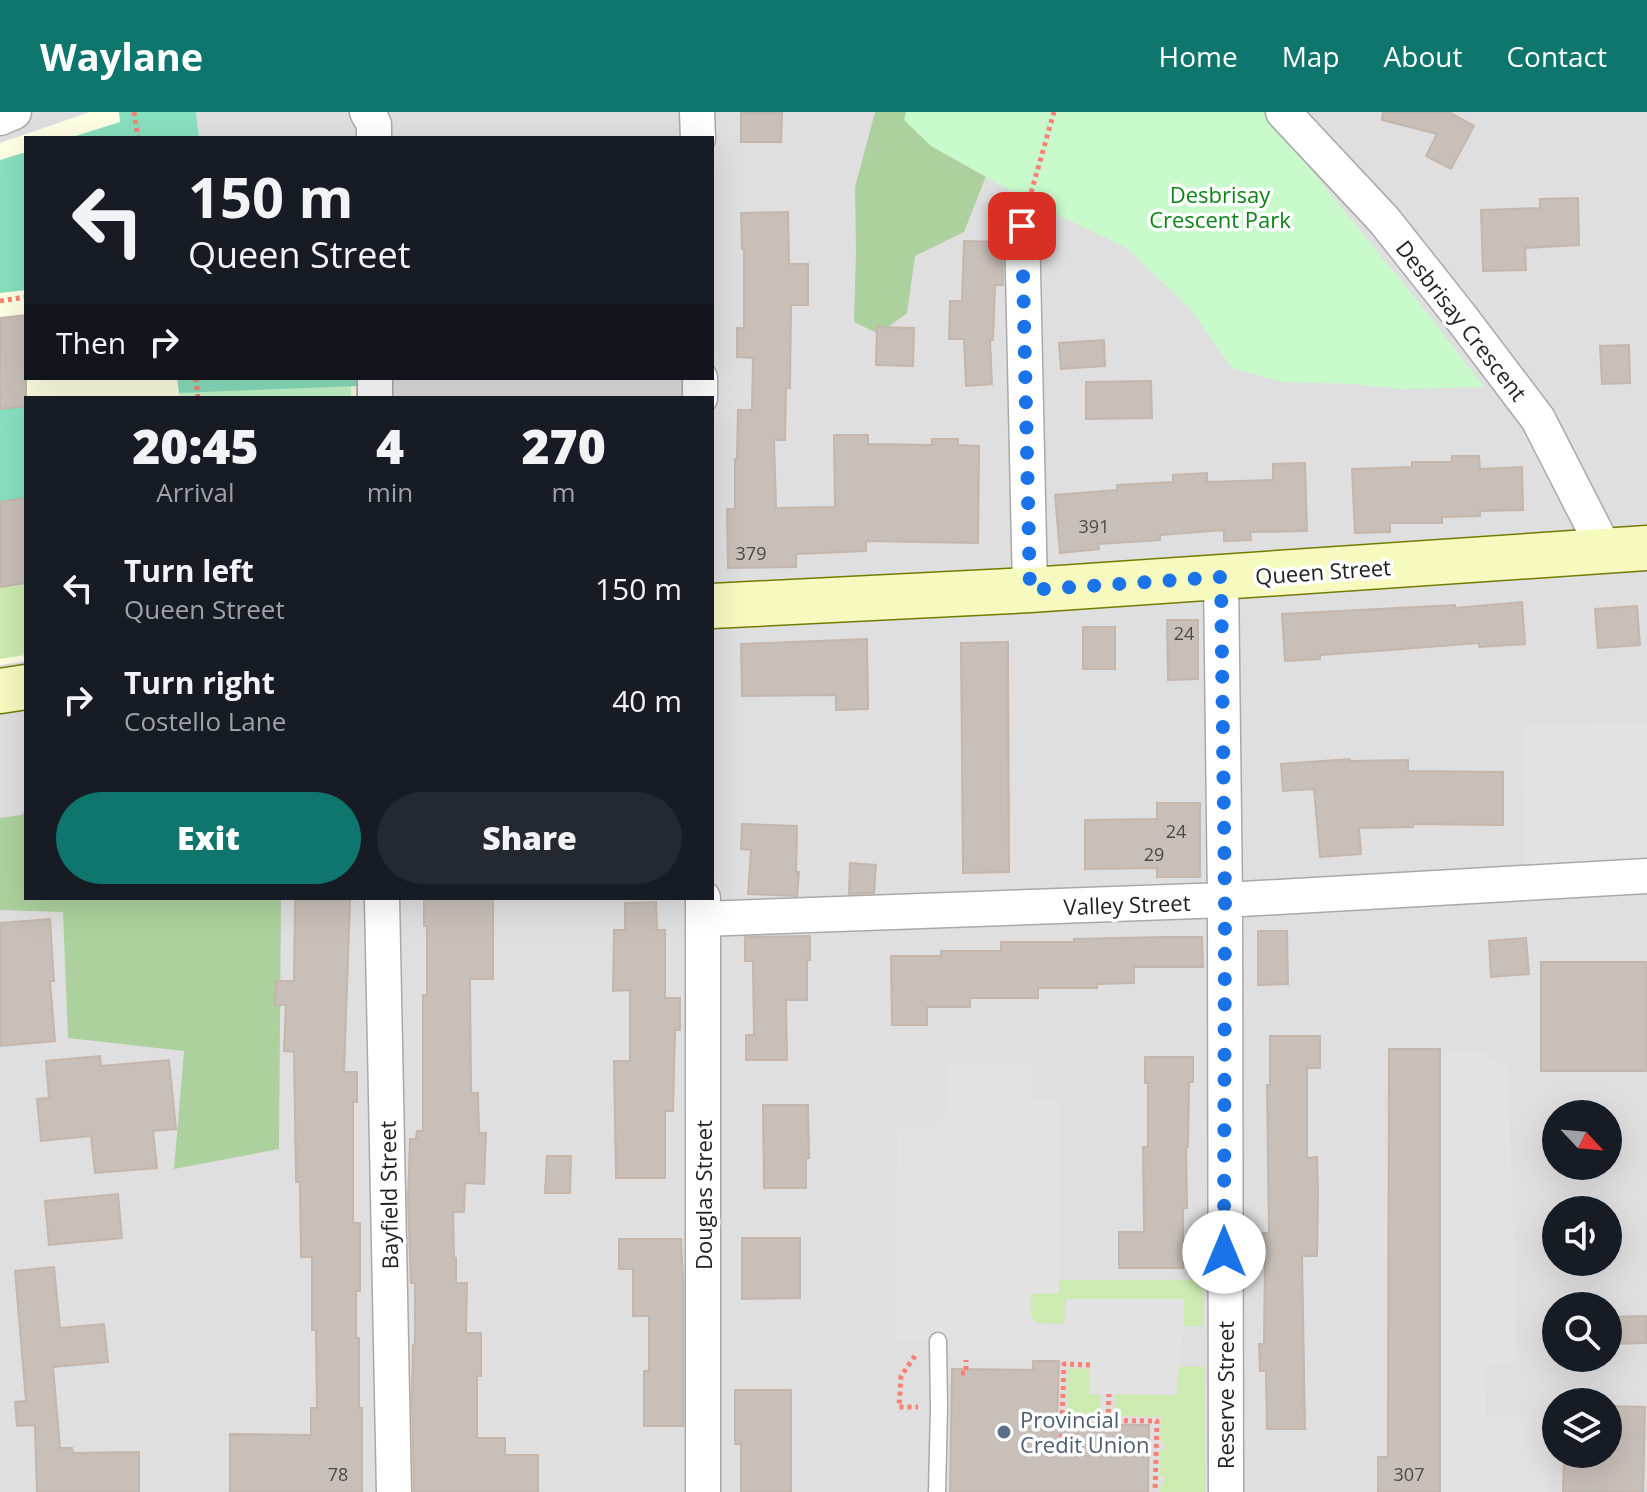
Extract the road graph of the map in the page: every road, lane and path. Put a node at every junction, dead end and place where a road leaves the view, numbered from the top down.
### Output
1 (14, 112) edge
2 (134, 112) edge
3 (367, 112) edge
4 (697, 112) edge
5 (1054, 112) edge
6 (1283, 112) edge
7 (0, 118) edge
8 (138, 136) edge
9 (374, 136) edge
10 (698, 136) edge
11 (1022, 226) joint
12 (24, 297) edge
13 (0, 301) edge
14 (1626, 550) edge
15 (1221, 577) junction
16 (1030, 590) junction
17 (714, 606) edge
18 (24, 687) edge
19 (0, 691) edge
20 (1647, 876) edge
21 (382, 900) edge
22 (1225, 900) junction
23 (703, 908) edge
24 (938, 1341) dead end
25 (1090, 1365) dead end
26 (1109, 1394) dead end
27 (1062, 1420) junction
28 (1108, 1421) junction
29 (1062, 1438) dead end
30 (394, 1492) edge
31 (703, 1492) edge
32 (937, 1492) edge
33 (1155, 1492) edge
34 (1226, 1492) edge

1 - 7 street
2 - 8 path
3 - 9 street
4 - 10 street
5 - 11 path
6 - 14 street, Desbrisay Crescent
11 - 16 street
12 - 13 path
14 - 15 street, Queen Street
15 - 16 street, Queen Street
15 - 22 street, Reserve Street
16 - 17 street, Queen Street
18 - 19 street
20 - 22 street, Valley Street
21 - 30 street, Bayfield Street
22 - 23 street, Valley Street
22 - 34 street, Reserve Street
23 - 31 street, Douglas Street
24 - 32 lane
25 - 27 path
26 - 28 path
27 - 28 path
27 - 29 path
28 - 33 path

